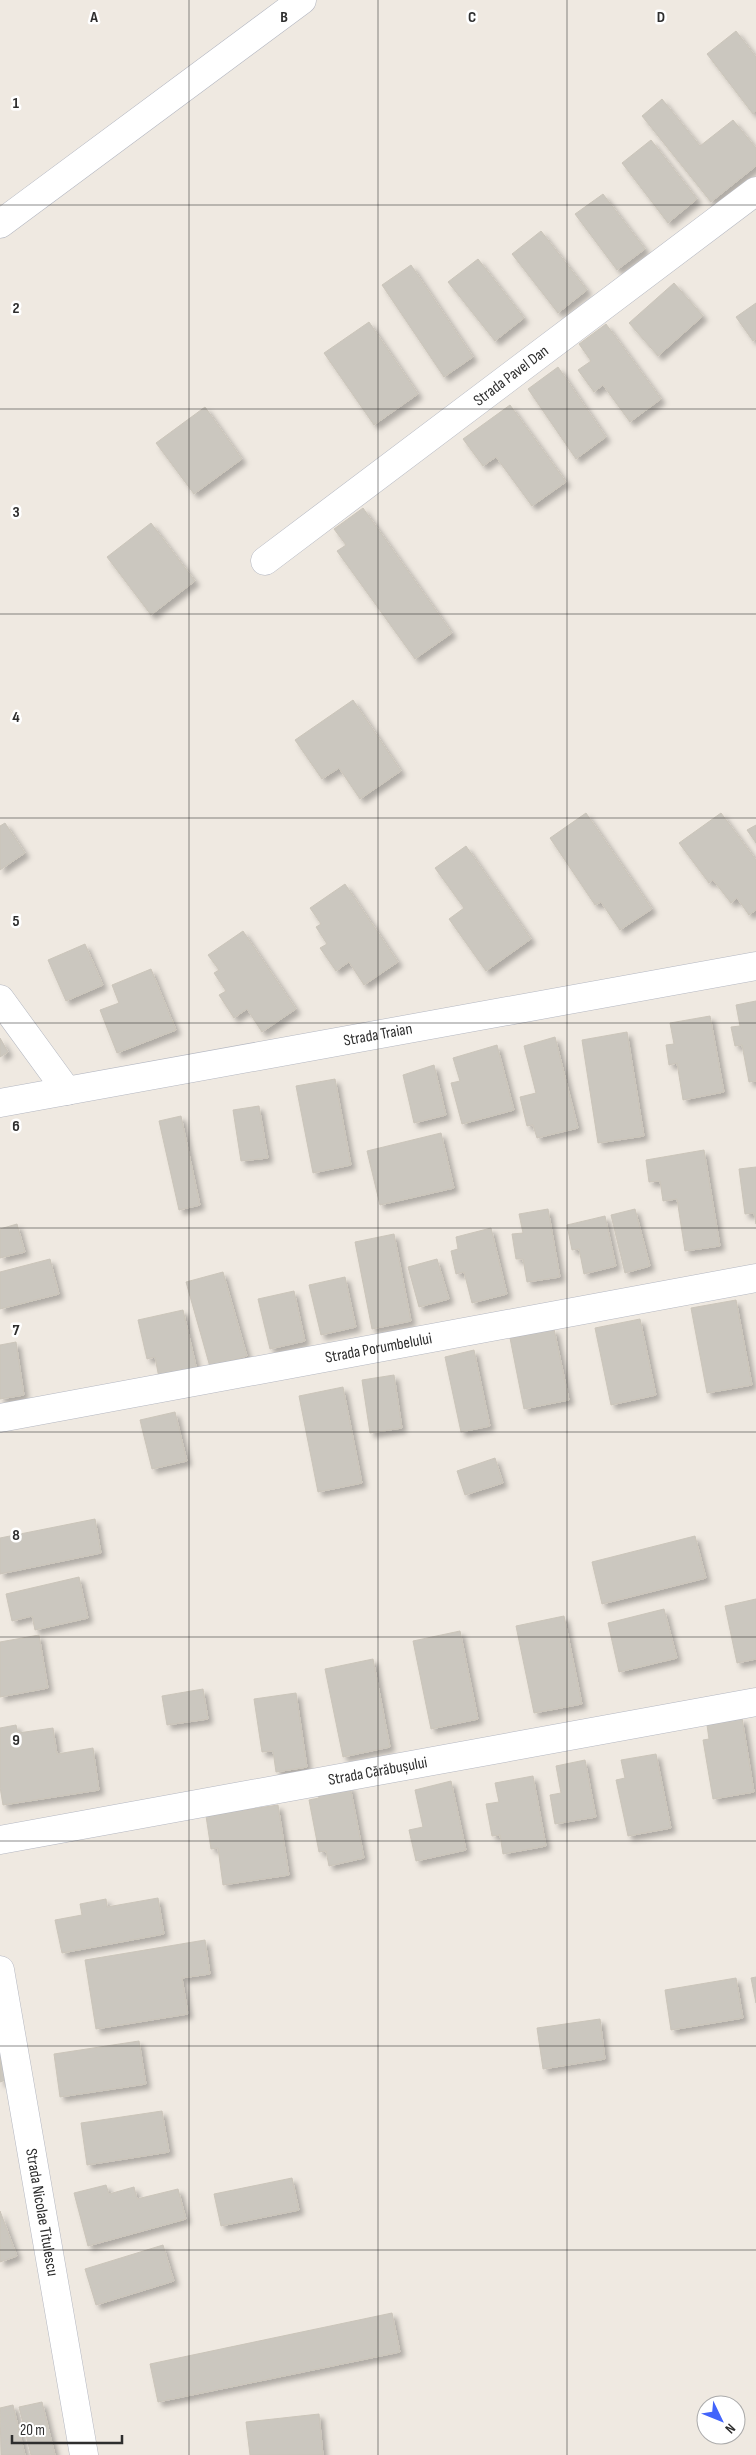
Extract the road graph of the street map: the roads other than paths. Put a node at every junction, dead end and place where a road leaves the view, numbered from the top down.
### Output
1 (302, 0) edge
2 (756, 191) edge
3 (0, 224) edge
4 (264, 561) dead end
5 (756, 966) edge
6 (0, 999) edge
7 (67, 1091) junction
8 (0, 1103) edge
9 (756, 1278) edge
10 (0, 1418) edge
11 (756, 1702) edge
12 (0, 1840) edge
13 (0, 1970) edge
14 (84, 2455) edge

1 - 3 street
2 - 4 street, Strada Pavel Dan
5 - 7 street, Strada Traian
6 - 7 street
7 - 8 street, Strada Traian
9 - 10 street, Strada Porumbelului
11 - 12 street, Strada Cărăbușului
13 - 14 street, Strada Nicolae Titulescu

